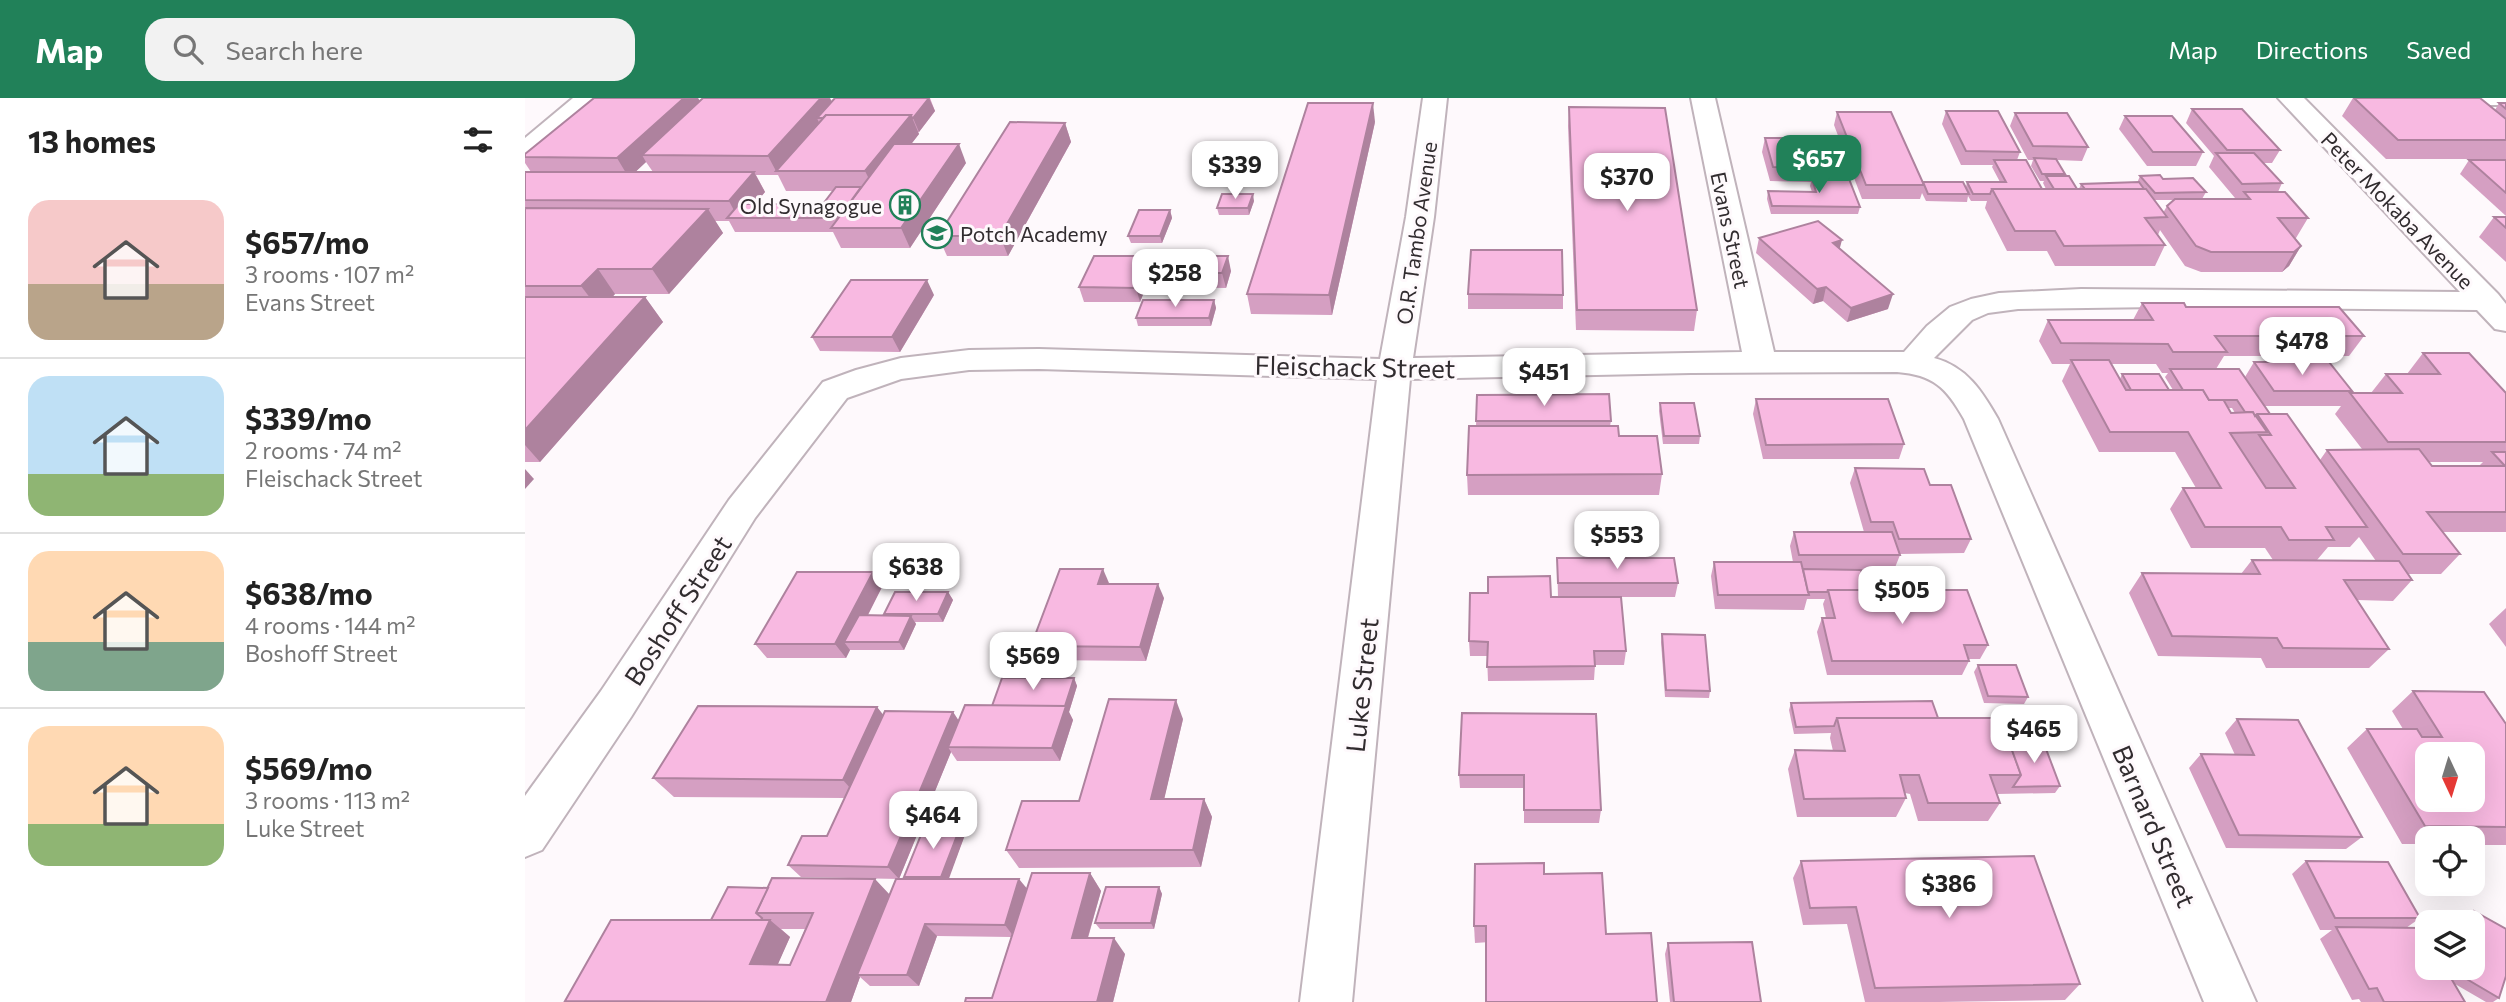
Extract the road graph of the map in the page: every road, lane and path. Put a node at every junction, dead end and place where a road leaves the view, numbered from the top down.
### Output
1 (588, 98) edge
2 (1435, 98) edge
3 (1703, 98) edge
4 (2290, 98) edge
5 (2442, 98) edge
6 (2506, 98) edge
7 (525, 151) edge
8 (2497, 311) edge
9 (1760, 362) junction
10 (1912, 363) junction
11 (1395, 369) junction
12 (835, 390) joint
13 (1981, 419) joint
14 (525, 835) edge
15 (1326, 1002) edge
16 (2230, 1002) edge

1 - 7 street
2 - 11 street, O.R. Tambo Avenue
3 - 9 street, Evans Street
4 - 8 street, Peter Mokaba Avenue
5 - 6 street
8 - 10 street
9 - 10 street, Fleischack Street
9 - 11 street, Fleischack Street
10 - 13 street, Fleischack Street
11 - 12 street, Fleischack Street
11 - 15 street, Luke Street
12 - 14 street, Boshoff Street
13 - 16 street, Barnard Street

